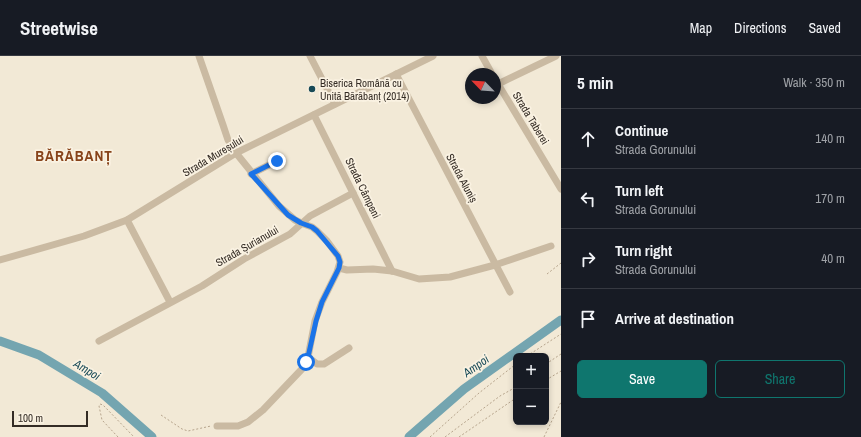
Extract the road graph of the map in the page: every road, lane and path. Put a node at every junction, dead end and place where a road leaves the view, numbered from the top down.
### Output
1 (199, 56) edge
2 (310, 56) edge
3 (433, 56) edge
4 (482, 56) edge
5 (556, 56) edge
6 (489, 68) edge
7 (396, 74) junction
8 (501, 80) edge
9 (501, 89) edge
10 (335, 104) junction
11 (314, 115) junction
12 (236, 153) junction
13 (277, 161) dead end
14 (251, 174) junction
15 (561, 189) edge
16 (353, 193) junction
17 (127, 220) junction
18 (301, 223) junction
19 (551, 246) dead end
20 (0, 260) edge
21 (561, 263) edge
22 (495, 265) junction
23 (339, 268) junction
24 (392, 271) junction
25 (547, 274) dead end
26 (510, 292) dead end
27 (170, 302) junction
28 (561, 334) edge
29 (99, 341) dead end
30 (349, 348) dead end
31 (532, 353) edge
32 (561, 354) edge
33 (308, 357) junction
34 (549, 362) edge
35 (513, 366) edge
36 (561, 371) edge
37 (549, 378) edge
38 (513, 388) edge
39 (513, 400) edge
40 (561, 402) edge
41 (161, 415) dead end
42 (218, 426) joint
43 (118, 437) edge
44 (134, 437) edge
45 (430, 437) edge
46 (445, 437) edge
47 (459, 437) edge
48 (544, 437) edge

1 - 12 street
2 - 10 street
3 - 7 street, Strada Mureșului
4 - 6 street
5 - 8 street
7 - 10 street, Strada Mureșului
7 - 22 street, Strada Aluniș
9 - 15 street, Strada Taberei
10 - 11 street, Strada Mureșului
11 - 12 street, Strada Mureșului
11 - 16 street, Strada Câmpeni
12 - 14 street
12 - 17 street, Strada Mureșului
13 - 14 street
14 - 18 street
16 - 18 street, Strada Șurianului
16 - 24 street, Strada Câmpeni
17 - 20 street, Strada Mureșului
17 - 27 street
18 - 23 street
18 - 27 street, Strada Șurianului
19 - 22 street
21 - 25 path
22 - 24 street
22 - 26 street, Strada Aluniș
23 - 24 street
23 - 33 street
27 - 29 street, Strada Șurianului
28 - 31 path
30 - 33 street
32 - 34 path
33 - 42 street
35 - 45 path
36 - 37 path
38 - 46 path
39 - 47 path
40 - 48 path
41 - 42 path
43 - 44 path

